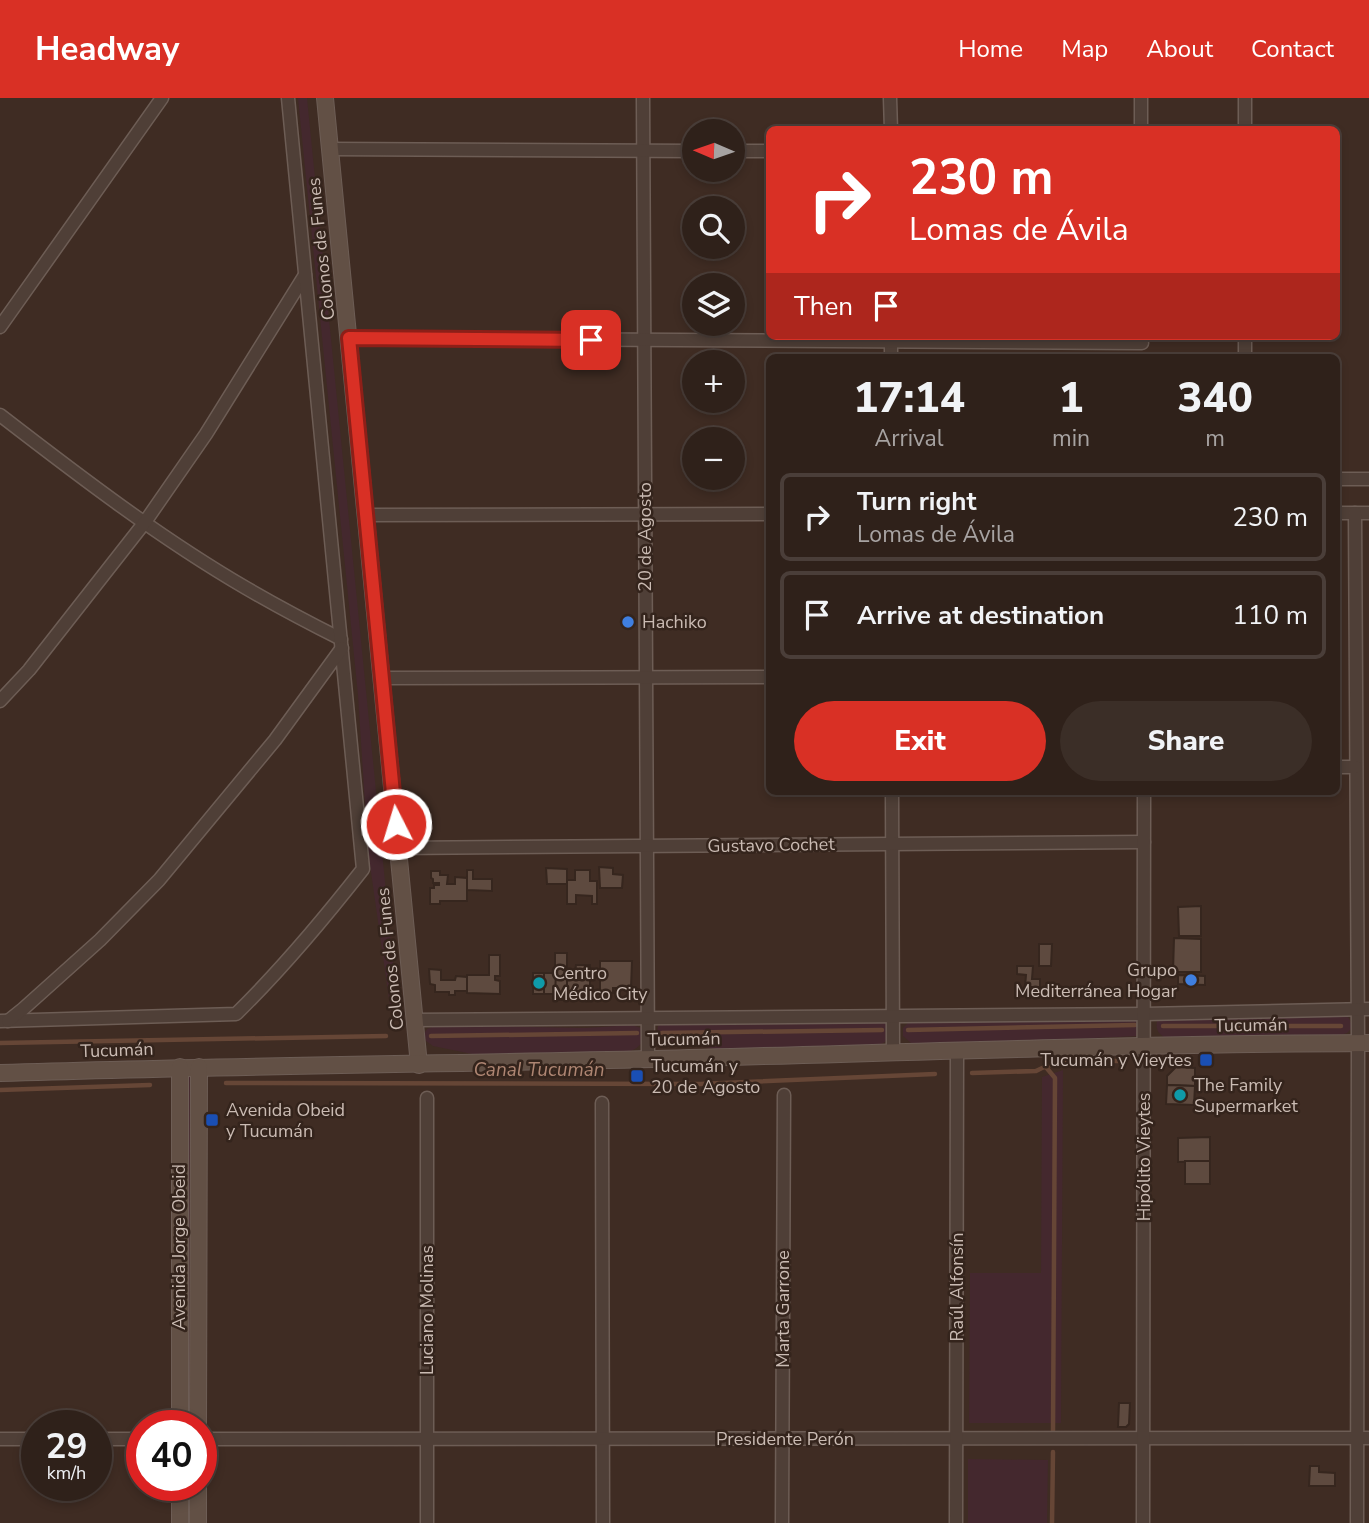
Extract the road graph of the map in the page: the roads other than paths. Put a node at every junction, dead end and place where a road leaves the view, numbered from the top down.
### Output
1 (162, 98) edge
2 (288, 98) edge
3 (326, 98) edge
4 (643, 98) edge
5 (890, 98) edge
6 (1141, 98) edge
7 (1245, 98) edge
8 (891, 126) edge
9 (1141, 126) edge
10 (1245, 126) edge
11 (330, 149) junction
12 (644, 151) junction
13 (682, 151) edge
14 (746, 151) edge
15 (766, 151) edge
16 (305, 275) junction
17 (0, 327) edge
18 (349, 338) junction
19 (644, 340) junction
20 (766, 340) edge
21 (0, 415) edge
22 (1340, 479) edge
23 (1369, 479) edge
24 (1340, 513) edge
25 (1355, 513) junction
26 (1369, 513) edge
27 (645, 514) junction
28 (766, 514) edge
29 (366, 515) junction
30 (145, 522) junction
31 (341, 643) junction
32 (646, 677) junction
33 (766, 677) edge
34 (382, 678) junction
35 (1362, 681) edge
36 (0, 701) edge
37 (1340, 767) edge
38 (1356, 767) junction
39 (892, 795) edge
40 (1144, 795) edge
41 (1363, 838) edge
42 (1144, 842) junction
43 (892, 844) junction
44 (647, 846) junction
45 (398, 848) junction
46 (1364, 1009) edge
47 (1144, 1014) junction
48 (893, 1016) junction
49 (648, 1018) junction
50 (415, 1020) junction
51 (4, 1021) edge
52 (1364, 1043) edge
53 (1145, 1046) junction
54 (957, 1052) junction
55 (893, 1053) junction
56 (648, 1059) junction
57 (419, 1065) junction
58 (199, 1067) junction
59 (180, 1068) junction
60 (0, 1073) edge
61 (784, 1094) dead end
62 (427, 1098) dead end
63 (602, 1103) dead end
64 (180, 1410) edge
65 (198, 1410) edge
66 (1363, 1438) edge
67 (0, 1439) edge
68 (21, 1439) edge
69 (217, 1439) edge
70 (427, 1439) junction
71 (603, 1439) junction
72 (782, 1439) junction
73 (957, 1439) junction
74 (1143, 1439) junction
75 (180, 1501) edge
76 (198, 1501) edge
77 (180, 1523) edge
78 (198, 1523) edge
79 (427, 1523) edge
80 (603, 1523) edge
81 (782, 1523) edge
82 (956, 1523) edge
83 (1143, 1523) edge
84 (1357, 1523) edge

1 - 17 street
2 - 16 street
3 - 11 main road, Colonos de Funes
4 - 12 street, 20 de Agosto
5 - 8 street
6 - 9 street
7 - 10 street
11 - 12 street
11 - 18 main road, Colonos de Funes
12 - 13 street
12 - 19 street, 20 de Agosto
14 - 15 street
16 - 30 street
16 - 31 street
18 - 19 street
18 - 29 main road, Colonos de Funes
19 - 20 street
19 - 27 street, 20 de Agosto
21 - 30 street
22 - 23 street
24 - 25 street
25 - 26 street
25 - 35 street
27 - 28 street
27 - 29 street
27 - 32 street, 20 de Agosto
29 - 34 main road, Colonos de Funes
30 - 31 street
30 - 36 street
31 - 51 street
31 - 51 street
32 - 33 street
32 - 34 street
32 - 44 street, 20 de Agosto
34 - 45 main road, Colonos de Funes
35 - 38 street
37 - 38 street
38 - 41 street
39 - 43 street
40 - 42 street, Hipólito Vieytes
41 - 46 street
42 - 43 street, Gustavo Cochet
42 - 47 street, Hipólito Vieytes
43 - 44 street, Gustavo Cochet
43 - 48 street
44 - 45 street, Gustavo Cochet
44 - 49 street, 20 de Agosto
45 - 50 main road, Colonos de Funes
46 - 47 street, Tucumán
46 - 52 street
47 - 48 street, Tucumán
47 - 53 street, Hipólito Vieytes
48 - 49 street, Tucumán
48 - 55 street
49 - 50 street, Tucumán
49 - 56 street, 20 de Agosto
50 - 57 main road, Colonos de Funes
52 - 53 main road, Tucumán
52 - 66 street
53 - 54 main road, Tucumán
53 - 74 street, Hipólito Vieytes
54 - 55 main road, Tucumán
54 - 73 street, Raúl Alfonsín
55 - 56 main road, Tucumán
56 - 57 main road, Tucumán
57 - 58 main road, Tucumán
58 - 59 main road, Tucumán
58 - 65 main road, Avenida Jorge Obeid
59 - 60 main road, Tucumán
59 - 64 main road, Avenida Jorge Obeid
61 - 72 street, Marta Garrone
62 - 70 street, Luciano Molinas
63 - 71 street
66 - 74 street, Presidente Perón
66 - 84 street
67 - 68 street
69 - 70 street, Presidente Perón
70 - 71 street, Presidente Perón
70 - 79 street, Luciano Molinas
71 - 72 street, Presidente Perón
71 - 80 street
72 - 73 street, Presidente Perón
72 - 81 street, Marta Garrone
73 - 74 street, Presidente Perón
73 - 82 street, Raúl Alfonsín
74 - 83 street, Hipólito Vieytes
75 - 77 main road
76 - 78 main road

